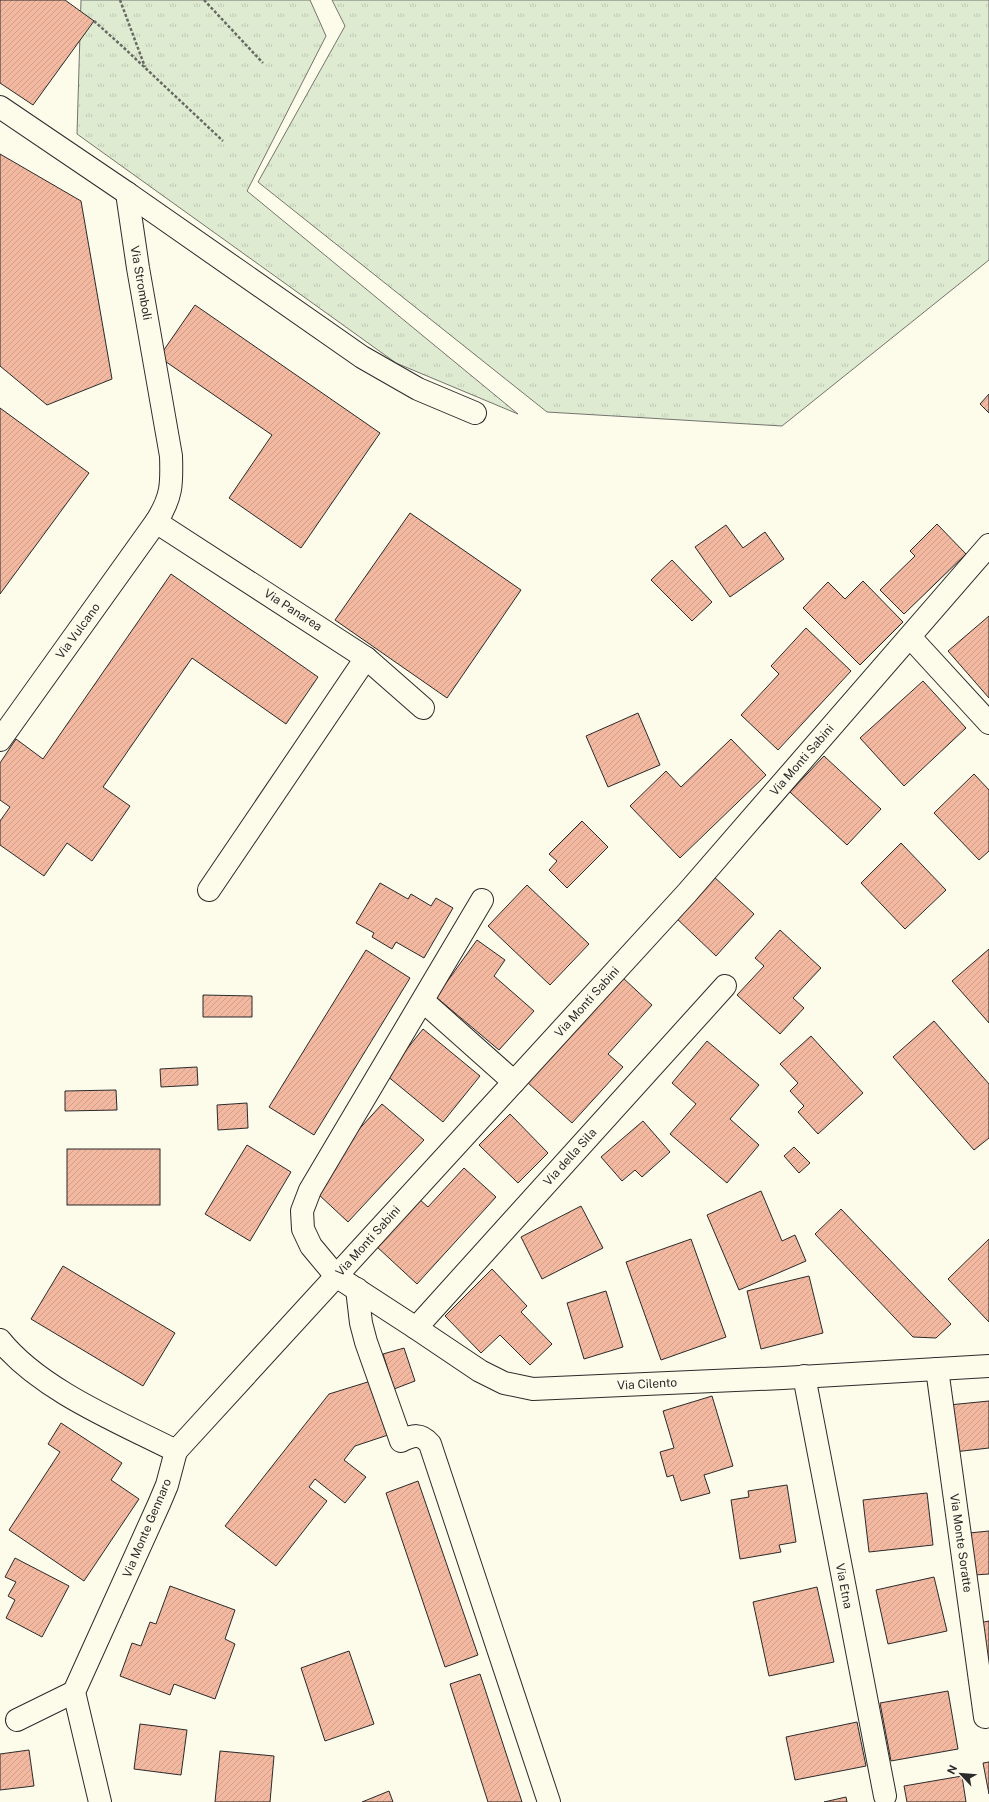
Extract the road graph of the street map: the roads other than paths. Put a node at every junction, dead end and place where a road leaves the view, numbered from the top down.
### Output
1 (0, 107) edge
2 (127, 193) junction
3 (475, 413) dead end
4 (156, 522) junction
5 (989, 545) edge
6 (910, 637) junction
7 (366, 658) junction
8 (423, 708) dead end
9 (989, 723) edge
10 (0, 740) edge
11 (209, 890) dead end
12 (482, 900) dead end
13 (725, 986) dead end
14 (423, 1001) junction
15 (514, 1082) junction
16 (336, 1276) junction
17 (357, 1289) junction
18 (416, 1328) junction
19 (0, 1340) edge
20 (989, 1366) edge
21 (937, 1369) junction
22 (804, 1376) junction
23 (176, 1451) junction
24 (74, 1692) junction
25 (985, 1717) dead end
26 (17, 1720) dead end
27 (885, 1796) dead end
28 (100, 1802) edge
29 (549, 1802) edge

1 - 2 street
2 - 3 street
2 - 4 street, Via Stromboli
4 - 7 street, Via Panarea
4 - 10 street, Via Vulcano
5 - 6 street, Via Monti Sabini
6 - 9 street
6 - 15 street, Via Monti Sabini
7 - 8 street, Via Panarea
7 - 11 street
12 - 14 street, Via Cilento
13 - 18 street, Via della Sila
14 - 15 street
14 - 16 street, Via Cilento
15 - 16 street, Via Monti Sabini
16 - 17 street, Via Cilento
16 - 23 street, Via Monti Sabini
17 - 18 street, Via Cilento
17 - 29 street
18 - 22 street, Via Cilento
19 - 23 street
20 - 21 street, Via Cilento
21 - 22 street, Via Cilento
21 - 25 street, Via Monte Soratte
22 - 27 street, Via Etna
23 - 24 street, Via Monte Gennaro
24 - 26 street
24 - 28 street

